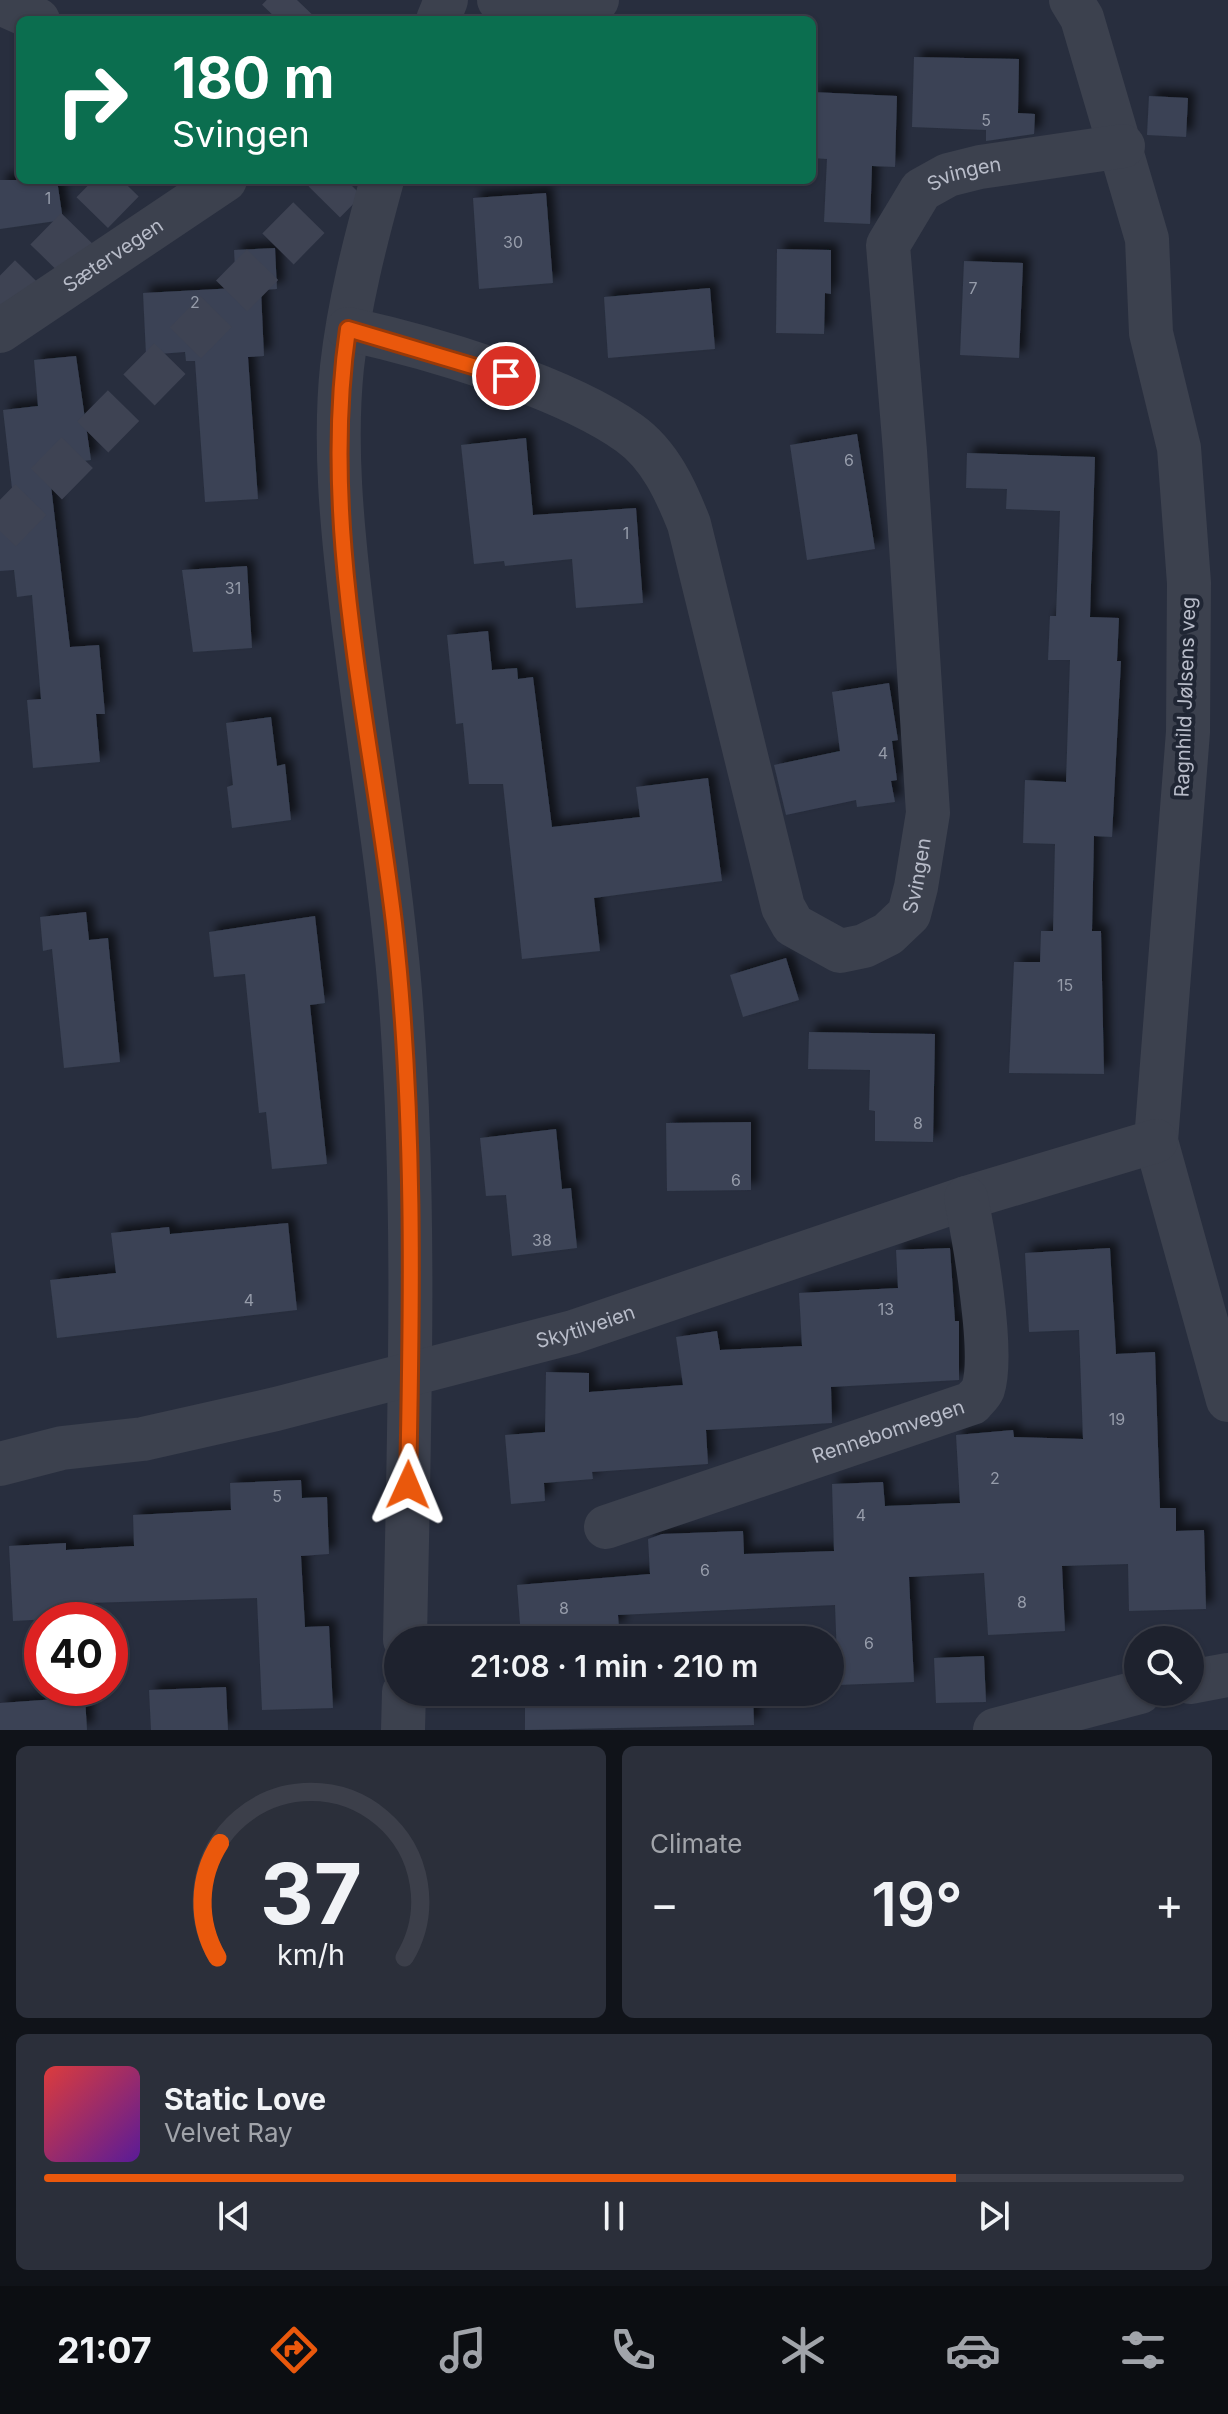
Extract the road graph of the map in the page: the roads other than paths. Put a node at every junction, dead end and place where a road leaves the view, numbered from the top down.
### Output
1 (499, 0) edge
2 (597, 0) edge
3 (1071, 0) edge
4 (0, 3) edge
5 (29, 16) edge
6 (1123, 146) junction
7 (219, 184) edge
8 (381, 184) edge
9 (348, 329) junction
10 (0, 331) edge
11 (1156, 1141) junction
12 (966, 1198) junction
13 (410, 1376) junction
14 (1228, 1400) edge
15 (0, 1464) edge
16 (606, 1527) dead end
17 (405, 1626) edge
18 (1228, 1675) edge
19 (1204, 1679) edge
20 (1124, 1696) edge
21 (404, 1706) edge
22 (403, 1730) edge
23 (995, 1730) edge

1 - 2 street
3 - 6 street, Ragnhild Jølsens veg
4 - 5 street
6 - 9 street, Svingen
6 - 11 street, Ragnhild Jølsens veg
7 - 10 street, Sætervegen
8 - 9 street
9 - 13 street
11 - 12 street, Skytilveien
11 - 14 street, Ragnhild Jølsens veg
12 - 13 street, Skytilveien
12 - 16 street, Rennebomvegen
13 - 15 street, Skytilveien
13 - 17 street
18 - 19 street
20 - 23 street
21 - 22 street

